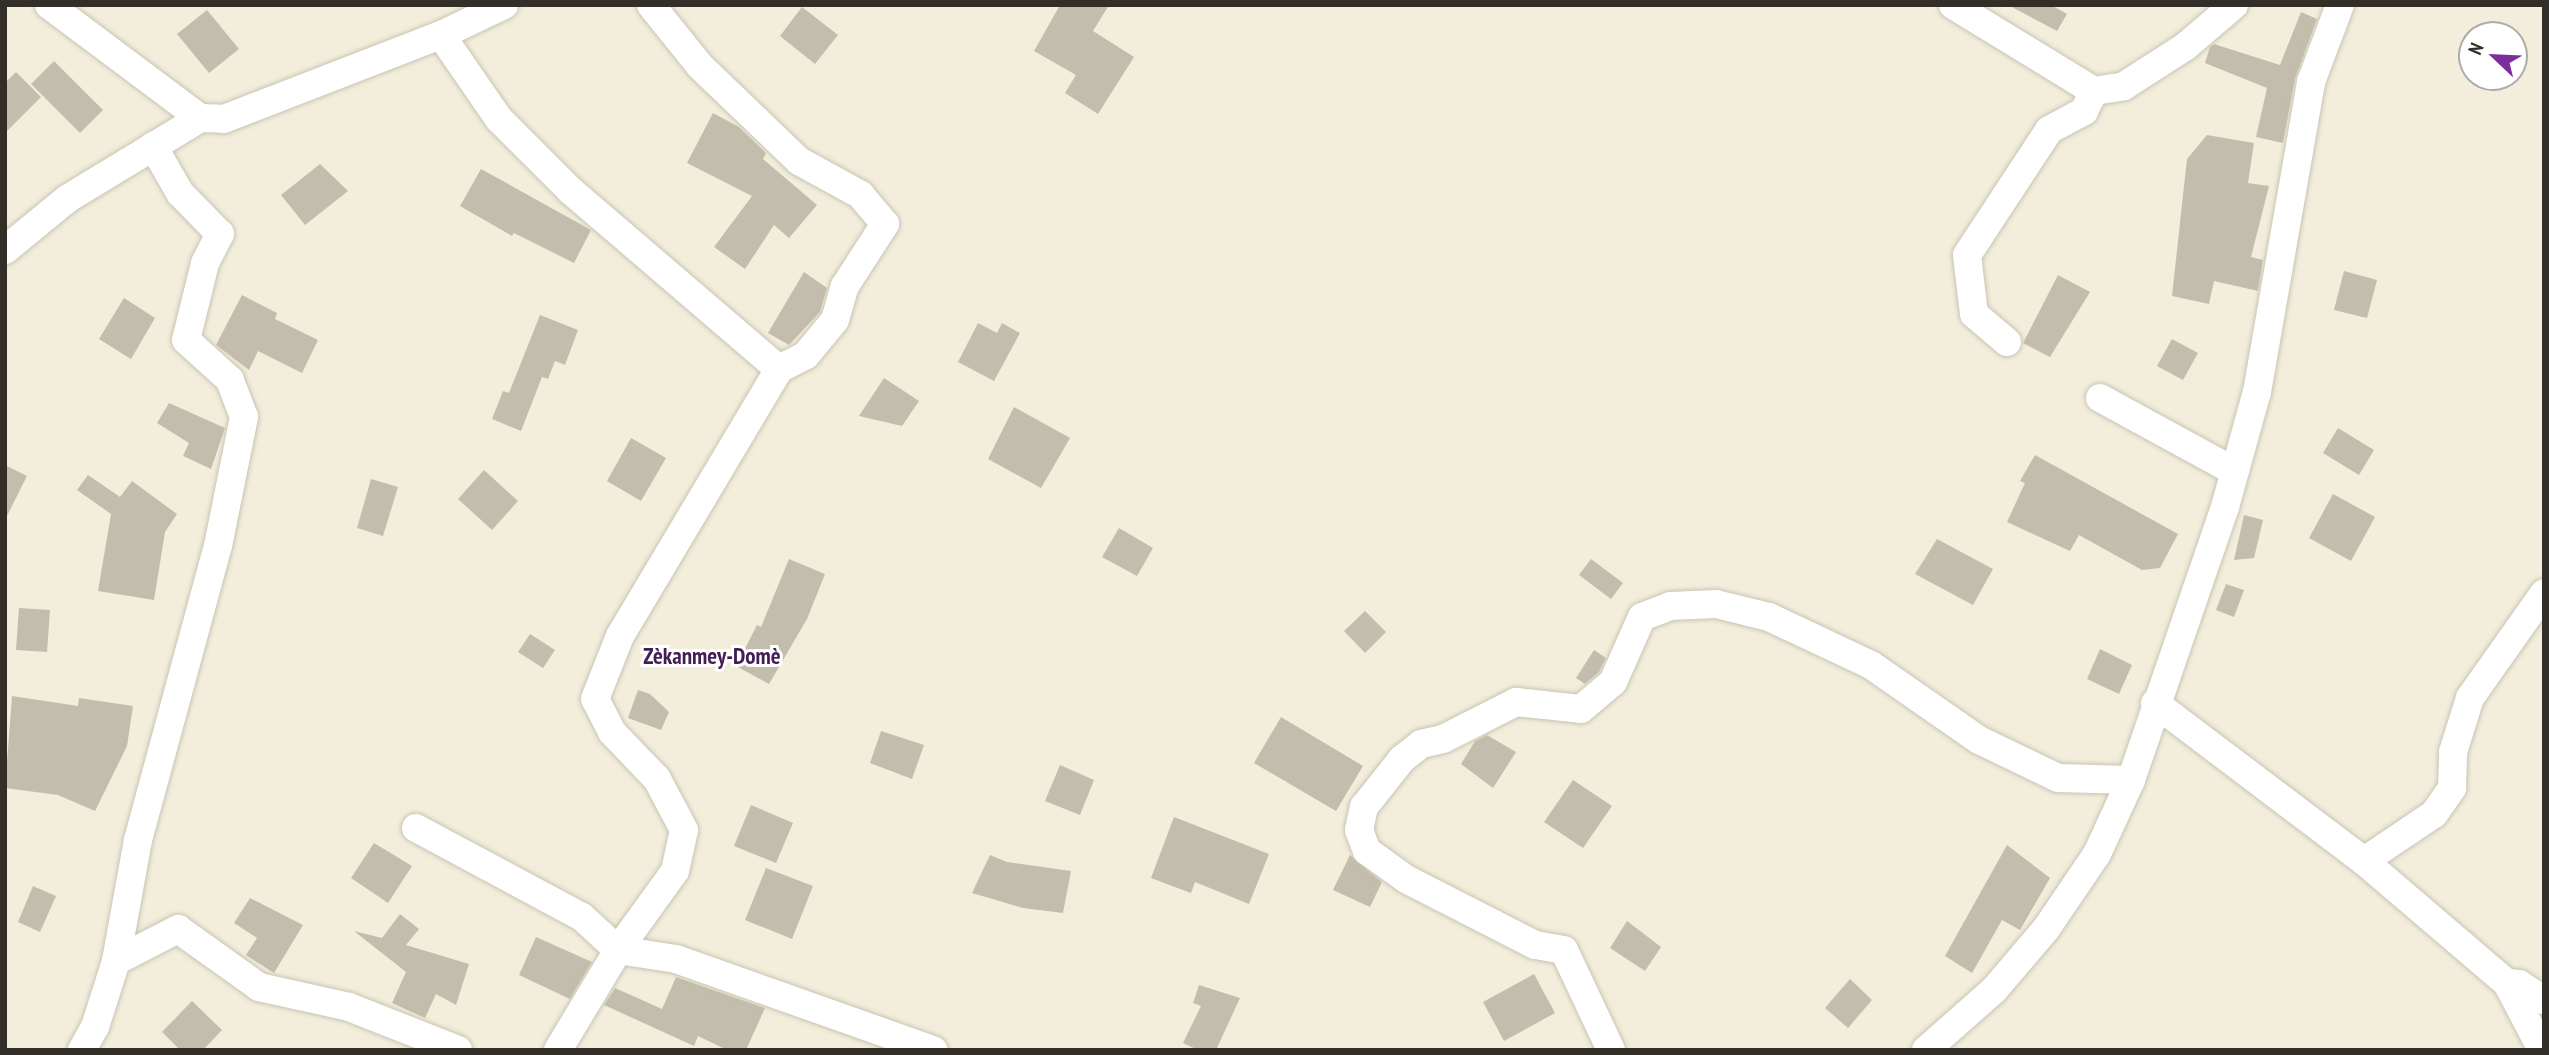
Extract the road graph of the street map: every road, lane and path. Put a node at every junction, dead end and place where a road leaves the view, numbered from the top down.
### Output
1 (49, 5) edge
2 (504, 5) edge
3 (651, 5) edge
4 (1953, 5) edge
5 (2234, 5) edge
6 (2340, 5) edge
7 (441, 35) junction
8 (2094, 91) junction
9 (200, 118) junction
10 (153, 146) junction
11 (5, 250) edge
12 (2007, 342) dead end
13 (779, 369) junction
14 (2100, 398) dead end
15 (2234, 471) junction
16 (2544, 593) edge
17 (2155, 704) junction
18 (2130, 780) junction
19 (415, 828) dead end
20 (2364, 861) junction
21 (618, 950) junction
22 (116, 961) junction
23 (2507, 983) junction
24 (2544, 1000) edge
25 (82, 1050) edge
26 (458, 1050) edge
27 (558, 1050) edge
28 (933, 1050) edge
29 (1611, 1050) edge
30 (1926, 1050) edge
31 (2542, 1050) edge

1 - 9 street
2 - 7 street
3 - 13 street
4 - 8 street
5 - 8 street
6 - 15 street
7 - 9 street
7 - 13 street
8 - 12 street
9 - 10 street
10 - 11 street
10 - 22 street
13 - 21 street
14 - 15 street
15 - 17 street
16 - 20 street
17 - 18 street
17 - 20 street
18 - 29 street
18 - 30 street
19 - 21 street
20 - 23 street
21 - 27 street
21 - 28 street
22 - 25 street
22 - 26 street
23 - 24 street
23 - 31 street

